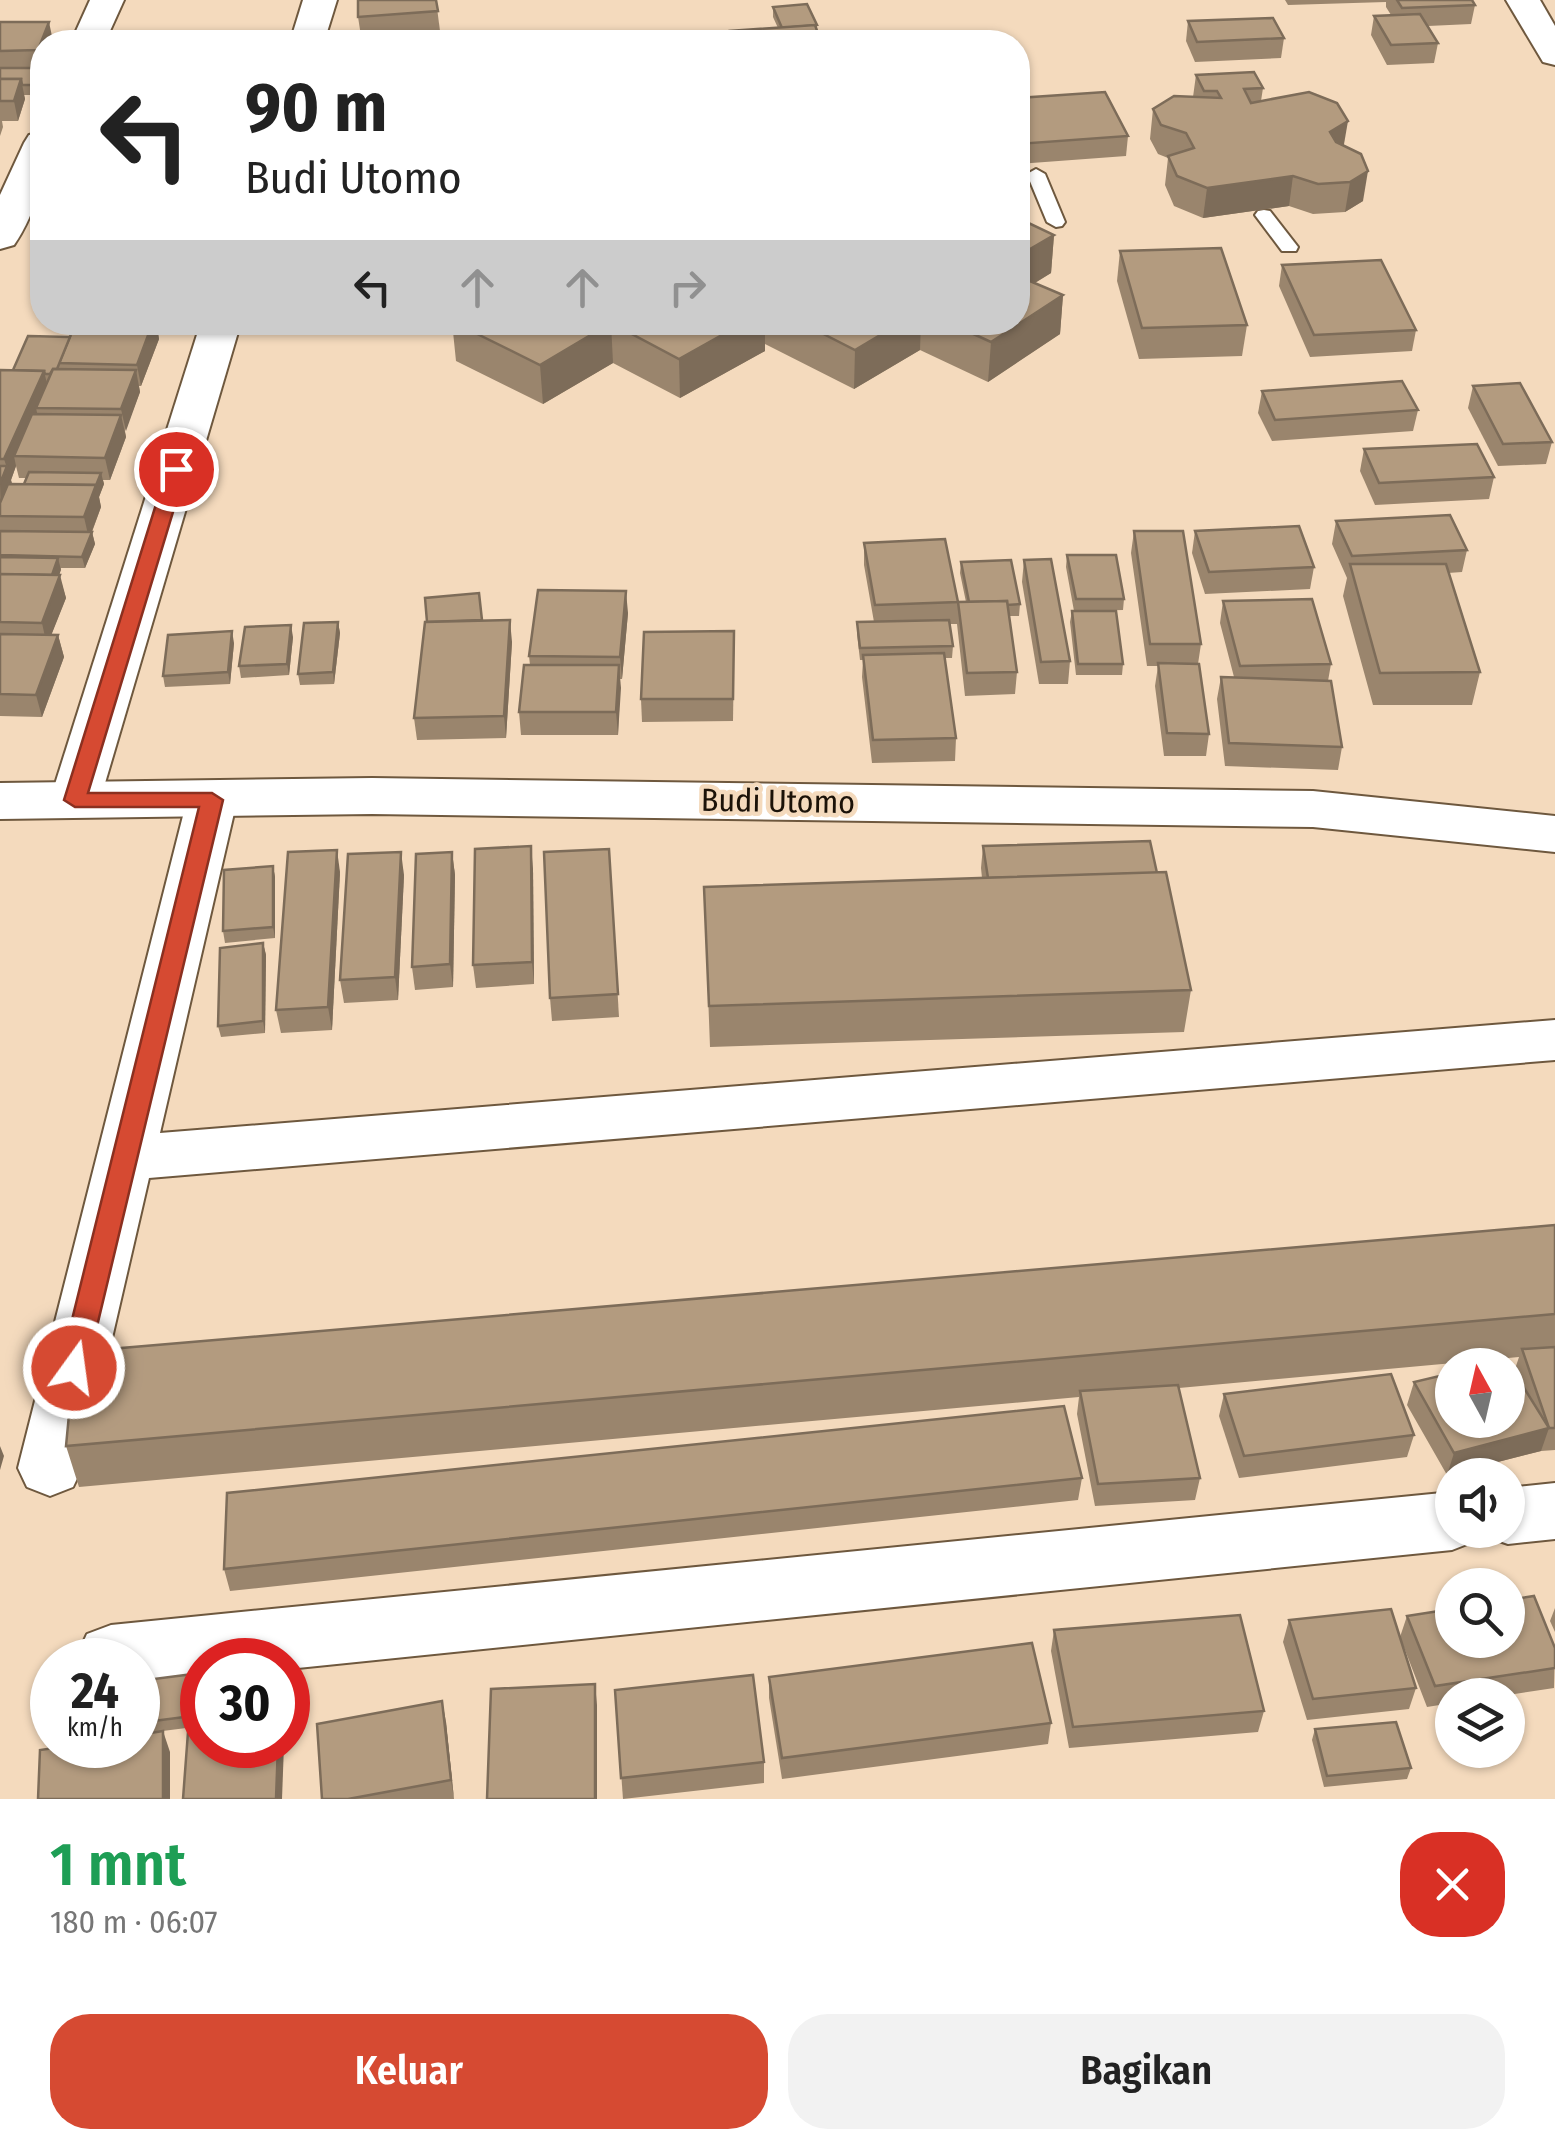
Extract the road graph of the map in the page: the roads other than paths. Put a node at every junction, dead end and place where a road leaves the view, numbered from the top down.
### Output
1 (107, 0) edge
2 (320, 0) edge
3 (1523, 0) edge
4 (93, 30) edge
5 (311, 30) edge
6 (1555, 55) edge
7 (30, 170) edge
8 (1036, 174) dead end
9 (1264, 215) edge
10 (1056, 222) dead end
11 (0, 238) edge
12 (1289, 247) dead end
13 (217, 335) edge
14 (75, 800) junction
15 (212, 800) junction
16 (0, 801) edge
17 (1555, 834) edge
18 (1555, 1040) edge
19 (127, 1158) junction
20 (133, 1364) edge
21 (74, 1368) junction
22 (50, 1468) dead end
23 (1555, 1511) edge
24 (1525, 1514) edge
25 (1435, 1523) edge
26 (160, 1651) edge

1 - 4 street
2 - 5 street
3 - 6 street
7 - 11 street
8 - 10 lane
9 - 12 lane
13 - 14 street
14 - 15 street, Budi Utomo
14 - 16 street, Budi Utomo
15 - 17 street, Budi Utomo
15 - 19 street
18 - 19 street
19 - 21 street
20 - 21 street
21 - 22 street
23 - 24 street
25 - 26 street

